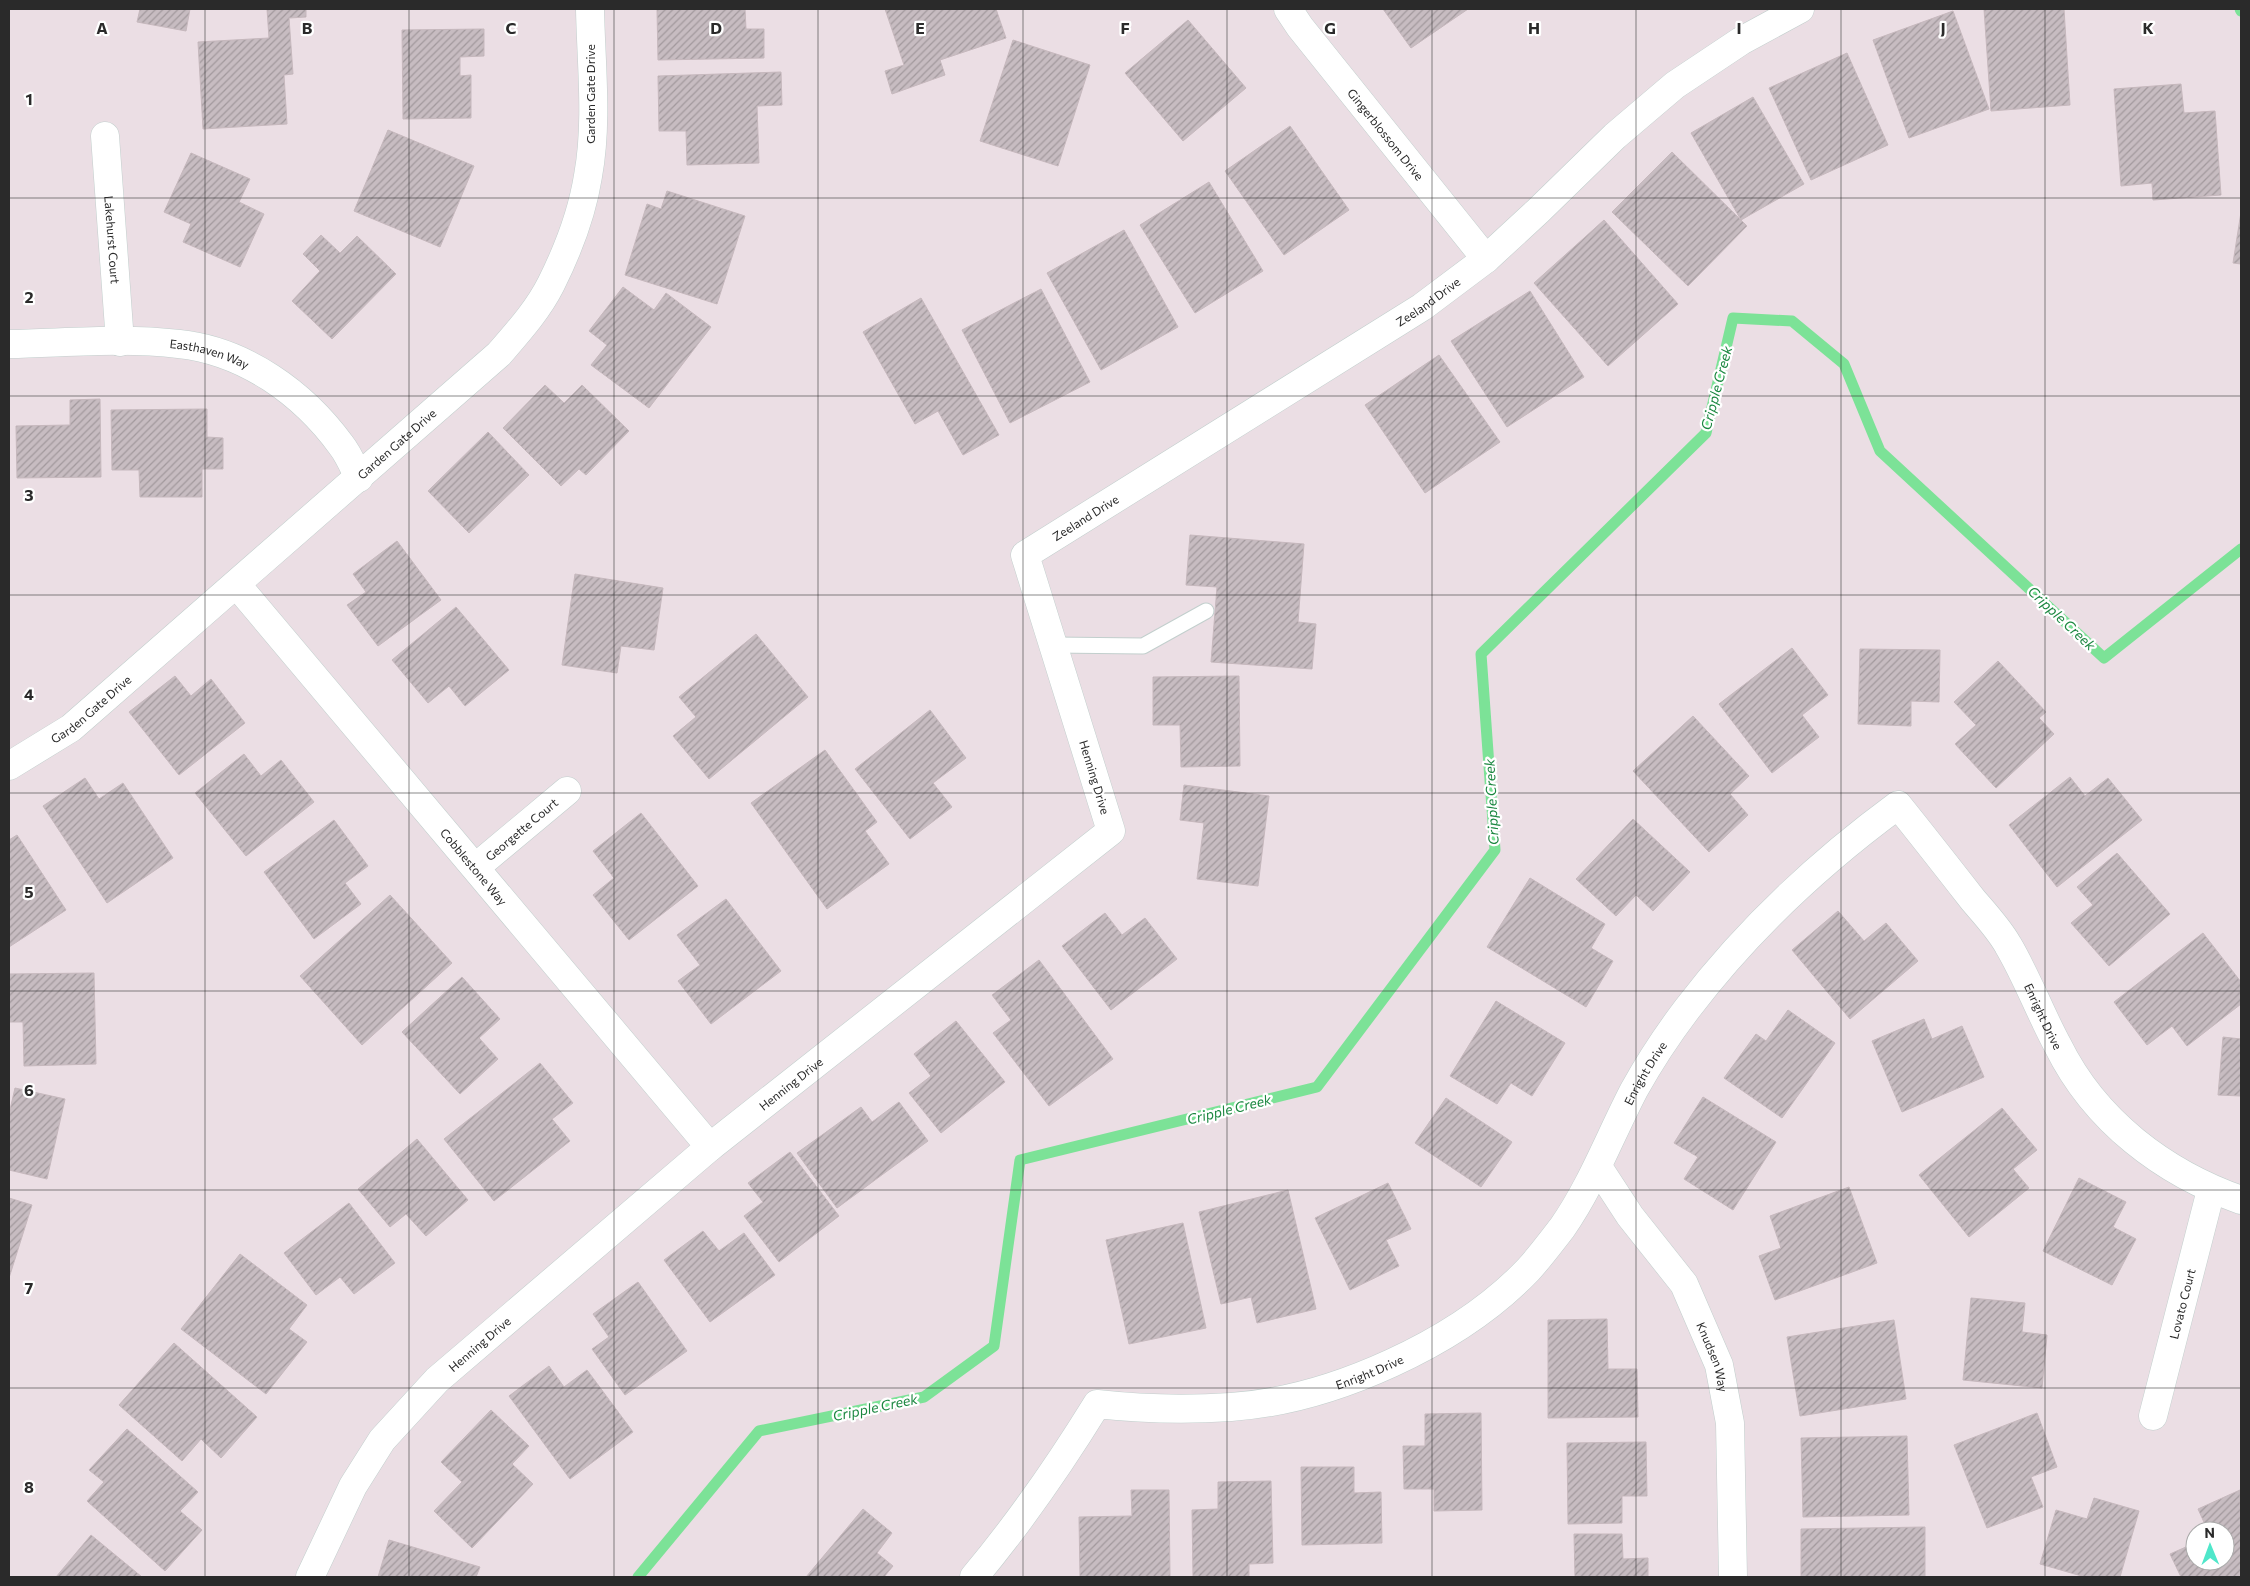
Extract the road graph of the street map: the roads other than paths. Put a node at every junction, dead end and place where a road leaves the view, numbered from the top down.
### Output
1 (590, 9) edge
2 (1288, 9) edge
3 (1800, 9) edge
4 (105, 136) dead end
5 (1486, 259) junction
6 (120, 342) junction
7 (9, 344) edge
8 (359, 478) junction
9 (1025, 555) joint
10 (237, 585) junction
11 (1206, 611) dead end
12 (1053, 645) junction
13 (9, 766) edge
14 (567, 791) dead end
15 (476, 868) junction
16 (710, 1147) junction
17 (1598, 1167) junction
18 (2211, 1190) junction
19 (2241, 1200) edge
20 (2153, 1416) dead end
21 (310, 1577) edge
22 (974, 1577) edge
23 (1733, 1577) edge

1 - 8 street, Garden Gate Drive
2 - 5 street, Gingerblossom Drive
3 - 5 street, Zeeland Drive
4 - 6 street, Lakehurst Court
5 - 9 street, Zeeland Drive
6 - 7 street, Easthaven Way
6 - 8 street, Easthaven Way
8 - 10 street, Garden Gate Drive
9 - 12 street, Henning Drive
10 - 13 street, Garden Gate Drive
10 - 15 street, Cobblestone Way
11 - 12 lane
12 - 16 street, Henning Drive
14 - 15 street, Georgette Court
15 - 16 street, Cobblestone Way
16 - 21 street, Henning Drive
17 - 18 street, Enright Drive
17 - 22 street, Enright Drive
17 - 23 street, Knudsen Way
18 - 19 street, Enright Drive
18 - 20 street, Lovato Court

